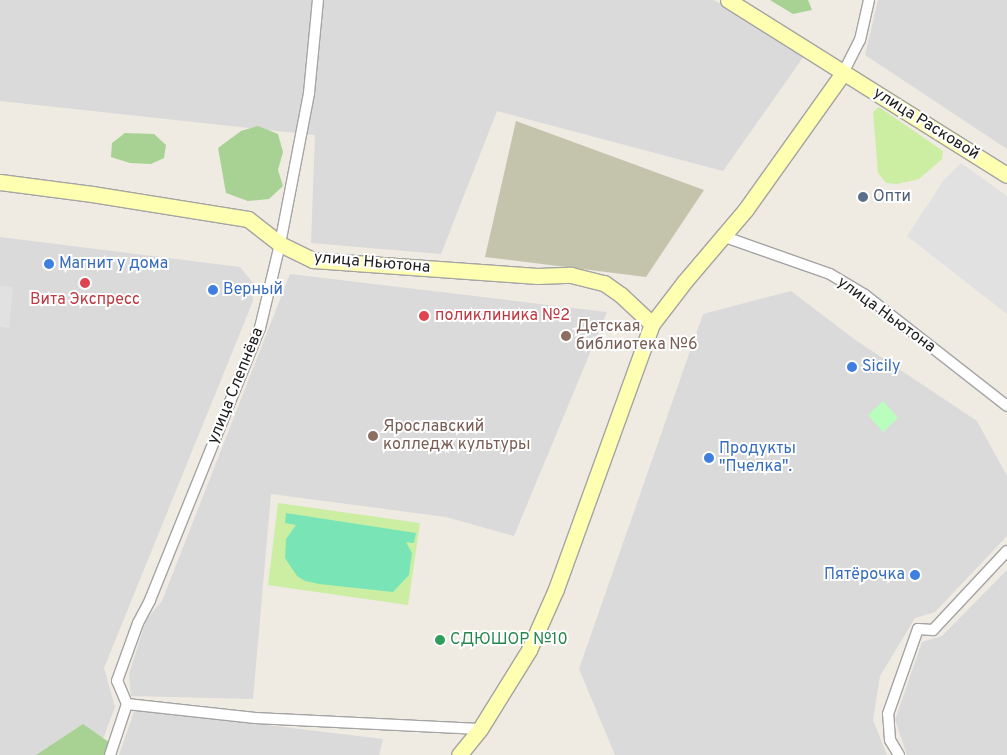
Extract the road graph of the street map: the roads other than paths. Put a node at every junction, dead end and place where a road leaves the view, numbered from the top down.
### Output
1 (318, 0) edge
2 (728, 0) edge
3 (868, 0) edge
4 (844, 73) junction
5 (1007, 175) edge
6 (0, 182) edge
7 (724, 237) junction
8 (280, 244) junction
9 (652, 324) junction
10 (1007, 406) edge
11 (1007, 551) edge
12 (127, 704) junction
13 (480, 729) junction
14 (110, 755) edge
15 (459, 755) edge
16 (899, 755) edge

1 - 8 street, улица Слепнёва
2 - 4 street, улица Расковой
3 - 4 street
4 - 5 street, улица Расковой
4 - 7 street
6 - 8 street, улица Ньютона
7 - 9 street
7 - 10 street, улица Ньютона
8 - 9 street, улица Ньютона
8 - 12 street, улица Слепнёва
9 - 13 street
11 - 16 street
12 - 13 street
12 - 14 street
13 - 15 street

